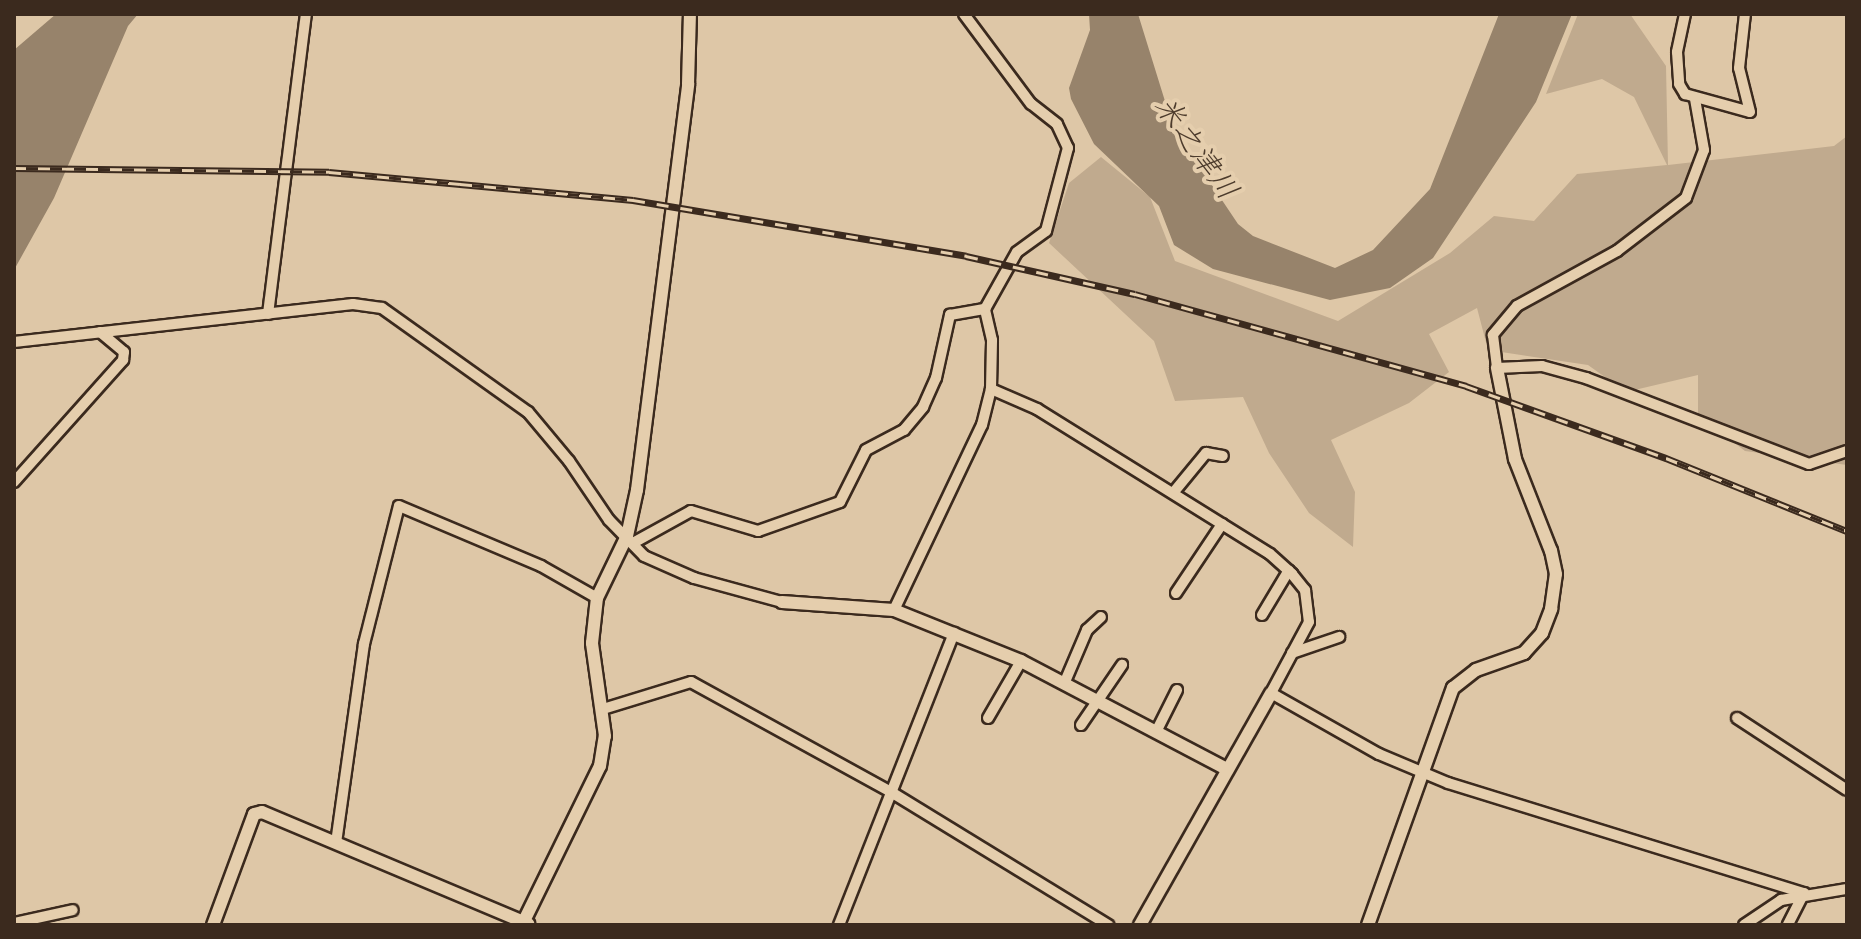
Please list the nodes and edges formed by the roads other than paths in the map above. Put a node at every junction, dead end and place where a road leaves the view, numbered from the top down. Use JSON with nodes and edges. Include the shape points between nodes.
{"nodes":[{"id":1,"x":306,"y":14,"type":"edge"},
{"id":2,"x":690,"y":14,"type":"edge"},
{"id":3,"x":964,"y":14,"type":"edge"},
{"id":4,"x":1685,"y":14,"type":"edge"},
{"id":5,"x":1745,"y":14,"type":"edge"},
{"id":6,"x":1695,"y":99,"type":"junction"},
{"id":7,"x":985,"y":309,"type":"junction"},
{"id":8,"x":268,"y":314,"type":"junction"},
{"id":9,"x":100,"y":332,"type":"junction"},
{"id":10,"x":14,"y":342,"type":"edge"},
{"id":11,"x":1497,"y":368,"type":"junction"},
{"id":12,"x":991,"y":389,"type":"junction"},
{"id":13,"x":1847,"y":451,"type":"edge"},
{"id":14,"x":1223,"y":456,"type":"dead end"},
{"id":15,"x":14,"y":482,"type":"edge"},
{"id":16,"x":1173,"y":493,"type":"junction"},
{"id":17,"x":1222,"y":524,"type":"junction"},
{"id":18,"x":630,"y":540,"type":"junction"},
{"id":19,"x":1289,"y":570,"type":"junction"},
{"id":20,"x":1176,"y":593,"type":"dead end"},
{"id":21,"x":597,"y":598,"type":"junction"},
{"id":22,"x":782,"y":602,"type":"joint"},
{"id":23,"x":894,"y":610,"type":"junction"},
{"id":24,"x":1262,"y":615,"type":"dead end"},
{"id":25,"x":1101,"y":617,"type":"dead end"},
{"id":26,"x":954,"y":633,"type":"junction"},
{"id":27,"x":1339,"y":637,"type":"dead end"},
{"id":28,"x":1292,"y":653,"type":"junction"},
{"id":29,"x":1021,"y":661,"type":"junction"},
{"id":30,"x":1122,"y":665,"type":"dead end"},
{"id":31,"x":1064,"y":684,"type":"junction"},
{"id":32,"x":1177,"y":690,"type":"dead end"},
{"id":33,"x":1271,"y":693,"type":"junction"},
{"id":34,"x":1099,"y":702,"type":"junction"},
{"id":35,"x":603,"y":709,"type":"junction"},
{"id":36,"x":988,"y":718,"type":"dead end"},
{"id":37,"x":1737,"y":718,"type":"dead end"},
{"id":38,"x":1081,"y":725,"type":"dead end"},
{"id":39,"x":1156,"y":732,"type":"junction"},
{"id":40,"x":1227,"y":769,"type":"junction"},
{"id":41,"x":1422,"y":772,"type":"junction"},
{"id":42,"x":1847,"y":790,"type":"edge"},
{"id":43,"x":891,"y":792,"type":"junction"},
{"id":44,"x":336,"y":843,"type":"junction"},
{"id":45,"x":1847,"y":889,"type":"edge"},
{"id":46,"x":1804,"y":893,"type":"junction"},
{"id":47,"x":73,"y":910,"type":"dead end"},
{"id":48,"x":14,"y":923,"type":"edge"},
{"id":49,"x":526,"y":924,"type":"edge"},
{"id":50,"x":213,"y":925,"type":"edge"},
{"id":51,"x":839,"y":925,"type":"edge"},
{"id":52,"x":1108,"y":925,"type":"edge"},
{"id":53,"x":1140,"y":925,"type":"edge"},
{"id":54,"x":1368,"y":925,"type":"edge"},
{"id":55,"x":1744,"y":925,"type":"edge"},
{"id":56,"x":1788,"y":925,"type":"edge"}],
"edges":[{"from":1,"to":8,"type":"street"},
{"from":2,"to":18,"type":"street","via":[[688,84]]},
{"from":3,"to":7,"type":"street","via":[[1031,104],[1057,124],[1068,148],[1046,231],[1017,252]]},
{"from":4,"to":6,"type":"street","via":[[1677,52],[1679,84]]},
{"from":5,"to":6,"type":"street","via":[[1739,68],[1750,112]]},
{"from":6,"to":11,"type":"street","via":[[1704,150],[1686,198],[1617,251],[1517,306],[1493,335]]},
{"from":7,"to":12,"type":"street","via":[[992,340]]},
{"from":7,"to":18,"type":"street","via":[[950,315],[936,378],[923,407],[904,430],[866,450],[840,502],[758,531],[691,511]]},
{"from":8,"to":9,"type":"street"},
{"from":8,"to":18,"type":"street","via":[[353,304],[395,316],[528,412]]},
{"from":9,"to":10,"type":"street"},
{"from":9,"to":15,"type":"street","via":[[124,352],[123,360]]},
{"from":11,"to":13,"type":"street","via":[[1542,366],[1586,378],[1809,464]]},
{"from":11,"to":41,"type":"street","via":[[1515,459],[1551,551],[1556,574],[1551,609],[1542,633],[1524,653],[1476,670],[1453,688]]},
{"from":12,"to":16,"type":"street","via":[[1037,409]]},
{"from":12,"to":23,"type":"street","via":[[982,425]]},
{"from":14,"to":16,"type":"street","via":[[1206,453]]},
{"from":16,"to":17,"type":"street"},
{"from":17,"to":19,"type":"street"},
{"from":17,"to":20,"type":"street"},
{"from":18,"to":21,"type":"street","via":[[602,579]]},
{"from":18,"to":22,"type":"street","via":[[644,556],[694,578]]},
{"from":19,"to":24,"type":"street"},
{"from":19,"to":28,"type":"street","via":[[1305,590],[1310,610]]},
{"from":21,"to":35,"type":"street","via":[[592,643]]},
{"from":21,"to":44,"type":"street","via":[[541,566],[399,506],[364,644]]},
{"from":22,"to":23,"type":"street"},
{"from":23,"to":26,"type":"street"},
{"from":25,"to":31,"type":"street","via":[[1087,630]]},
{"from":26,"to":29,"type":"street"},
{"from":26,"to":43,"type":"street"},
{"from":27,"to":28,"type":"street"},
{"from":28,"to":33,"type":"street"},
{"from":29,"to":31,"type":"street"},
{"from":29,"to":36,"type":"street"},
{"from":30,"to":34,"type":"street"},
{"from":31,"to":34,"type":"street"},
{"from":32,"to":39,"type":"street"},
{"from":33,"to":40,"type":"street"},
{"from":33,"to":41,"type":"street"},
{"from":34,"to":38,"type":"street"},
{"from":34,"to":39,"type":"street"},
{"from":35,"to":43,"type":"street","via":[[691,682]]},
{"from":35,"to":49,"type":"street","via":[[600,766]]},
{"from":37,"to":42,"type":"street"},
{"from":39,"to":40,"type":"street"},
{"from":40,"to":53,"type":"street"},
{"from":41,"to":46,"type":"street"},
{"from":41,"to":54,"type":"street"},
{"from":43,"to":51,"type":"street"},
{"from":43,"to":52,"type":"street"},
{"from":44,"to":49,"type":"street"},
{"from":44,"to":50,"type":"street","via":[[262,812],[254,814]]},
{"from":45,"to":46,"type":"street"},
{"from":46,"to":55,"type":"street","via":[[1781,900]]},
{"from":46,"to":56,"type":"street"},
{"from":47,"to":48,"type":"street"}]}
